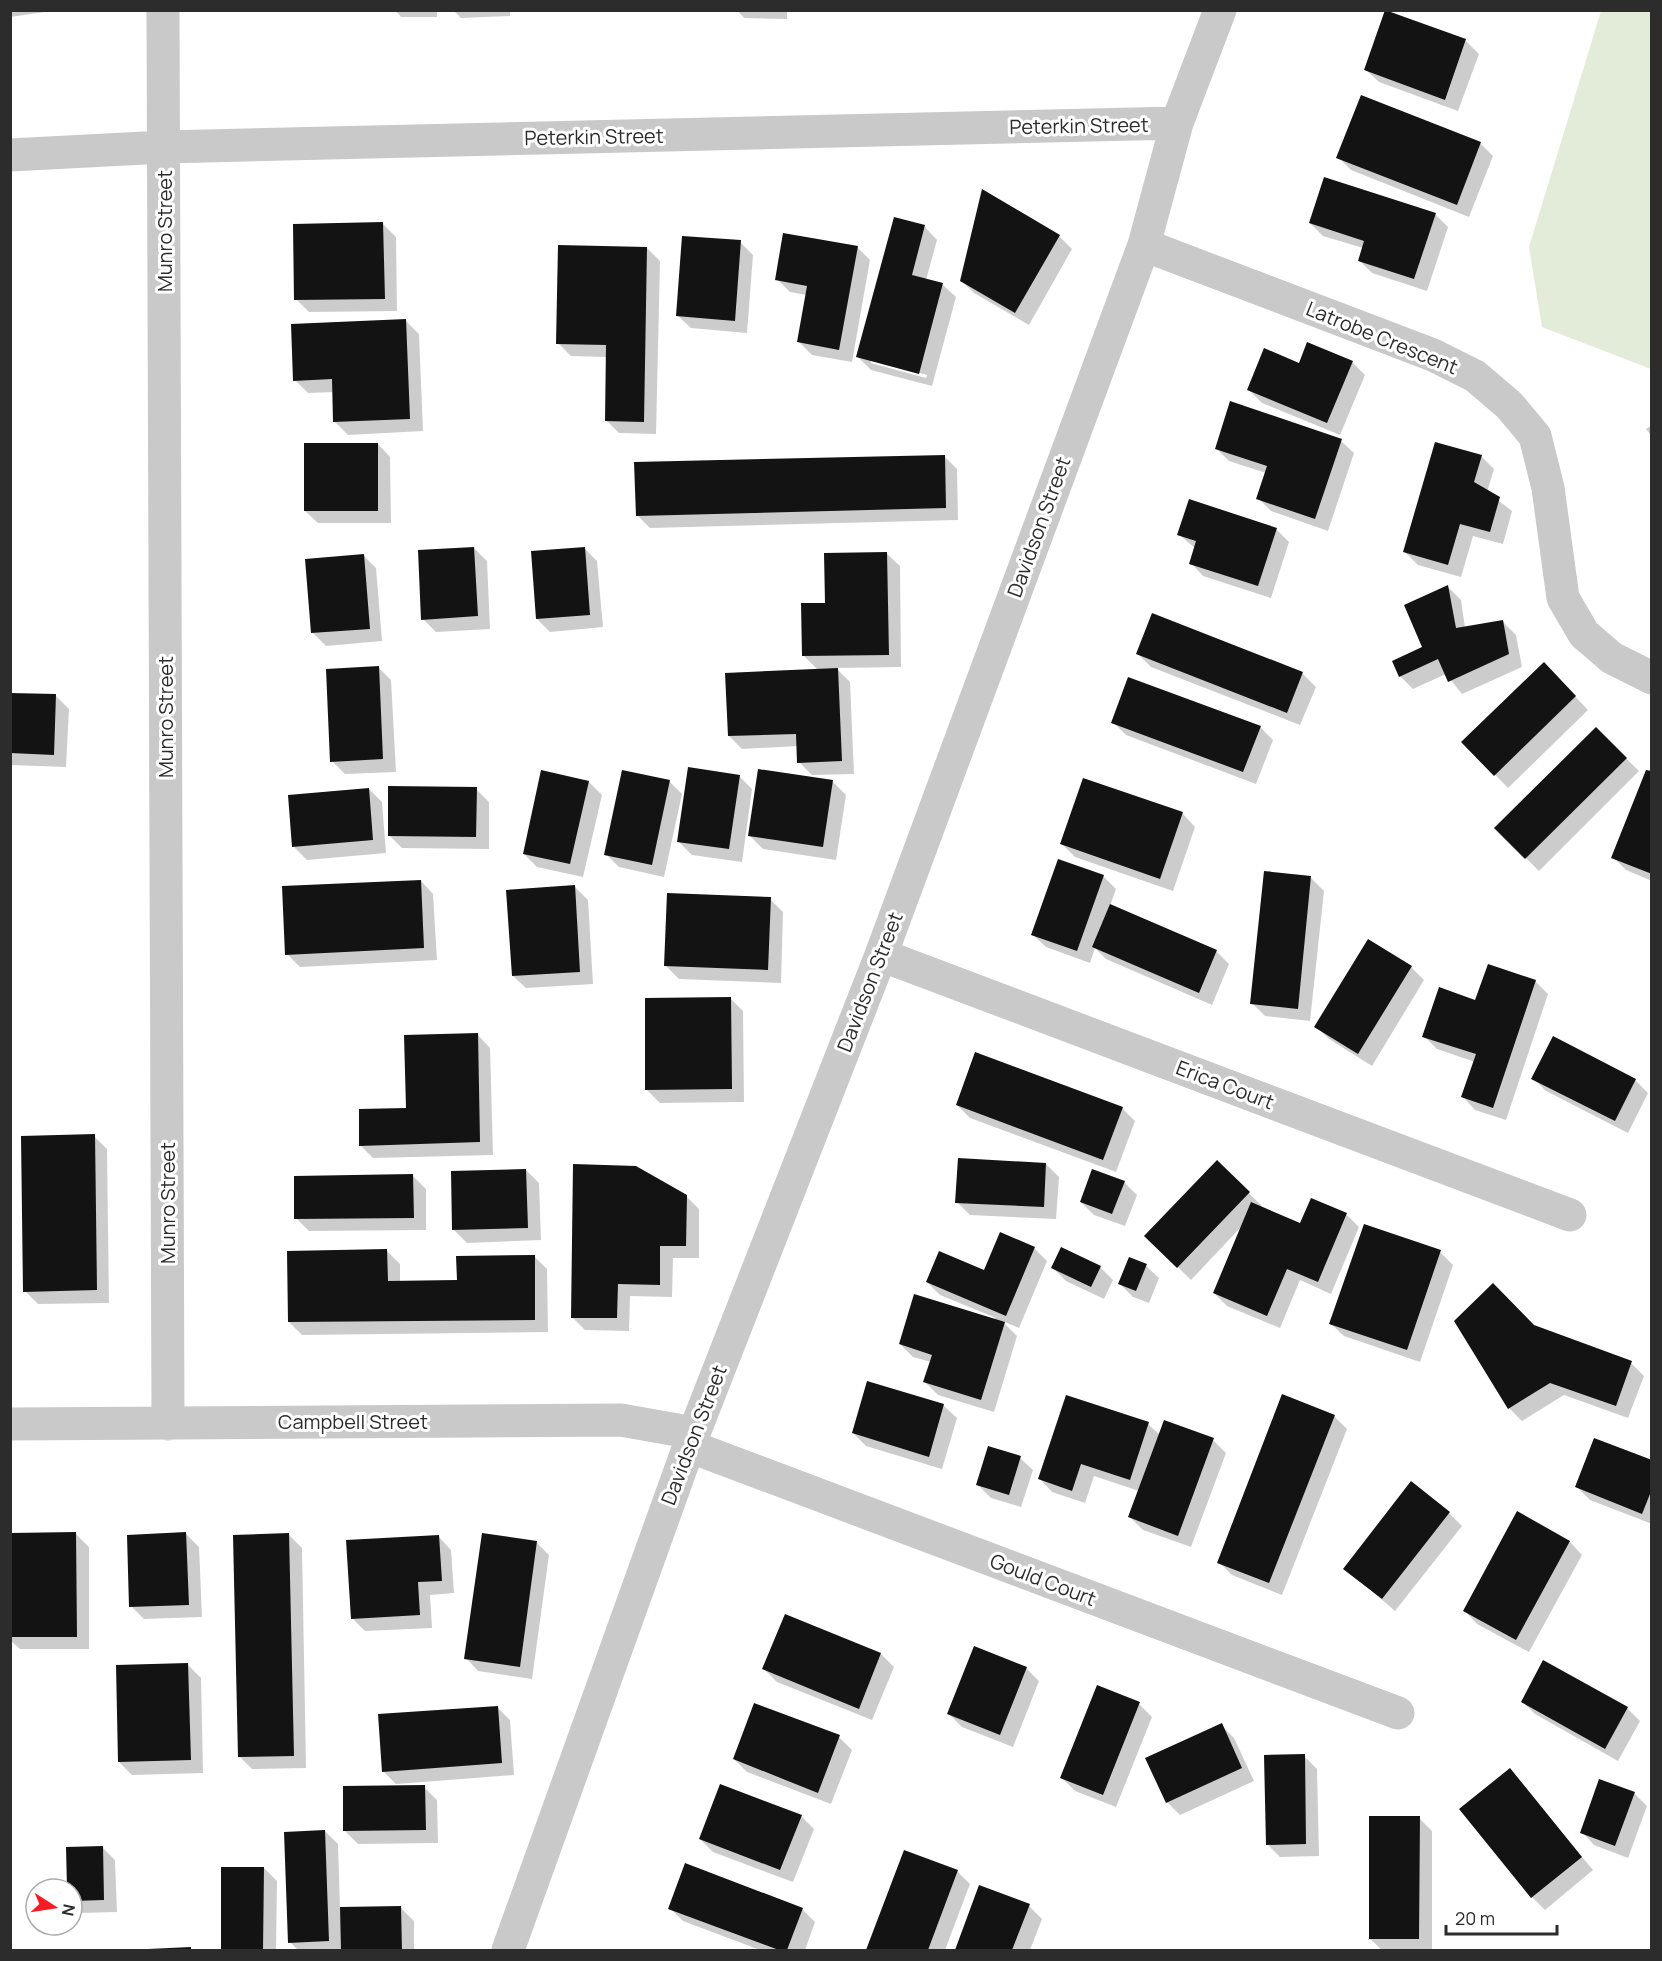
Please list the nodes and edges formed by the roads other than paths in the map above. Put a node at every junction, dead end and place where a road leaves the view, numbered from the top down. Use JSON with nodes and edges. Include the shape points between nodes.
{"nodes":[{"id":1,"x":163,"y":10,"type":"edge"},
{"id":2,"x":1220,"y":10,"type":"edge"},
{"id":3,"x":1177,"y":123,"type":"junction"},
{"id":4,"x":164,"y":147,"type":"junction"},
{"id":5,"x":10,"y":155,"type":"edge"},
{"id":6,"x":1143,"y":245,"type":"junction"},
{"id":7,"x":1652,"y":678,"type":"edge"},
{"id":8,"x":881,"y":956,"type":"junction"},
{"id":9,"x":1570,"y":1215,"type":"dead end"},
{"id":10,"x":10,"y":1424,"type":"edge"},
{"id":11,"x":168,"y":1424,"type":"junction"},
{"id":12,"x":691,"y":1439,"type":"junction"},
{"id":13,"x":1398,"y":1713,"type":"dead end"},
{"id":14,"x":508,"y":1950,"type":"edge"}],
"edges":[{"from":1,"to":4,"type":"street","name":"Munro Street"},
{"from":2,"to":3,"type":"street","name":"Davidson Street"},
{"from":3,"to":4,"type":"street","name":"Peterkin Street"},
{"from":3,"to":6,"type":"street","name":"Davidson Street"},
{"from":4,"to":5,"type":"street","name":"Peterkin Street"},
{"from":4,"to":11,"type":"street","name":"Munro Street"},
{"from":6,"to":7,"type":"street","name":"Latrobe Crescent","via":[[1433,355],[1475,376],[1509,405],[1535,436],[1548,488],[1563,598],[1568,607],[1584,634],[1612,658]]},
{"from":6,"to":8,"type":"street","name":"Davidson Street"},
{"from":8,"to":9,"type":"street","name":"Erica Court"},
{"from":8,"to":12,"type":"street","name":"Davidson Street"},
{"from":10,"to":11,"type":"street","name":"Campbell Street"},
{"from":11,"to":12,"type":"street","name":"Campbell Street","via":[[621,1420]]},
{"from":12,"to":13,"type":"street","name":"Gould Court"},
{"from":12,"to":14,"type":"street","name":"Davidson Street"}]}
